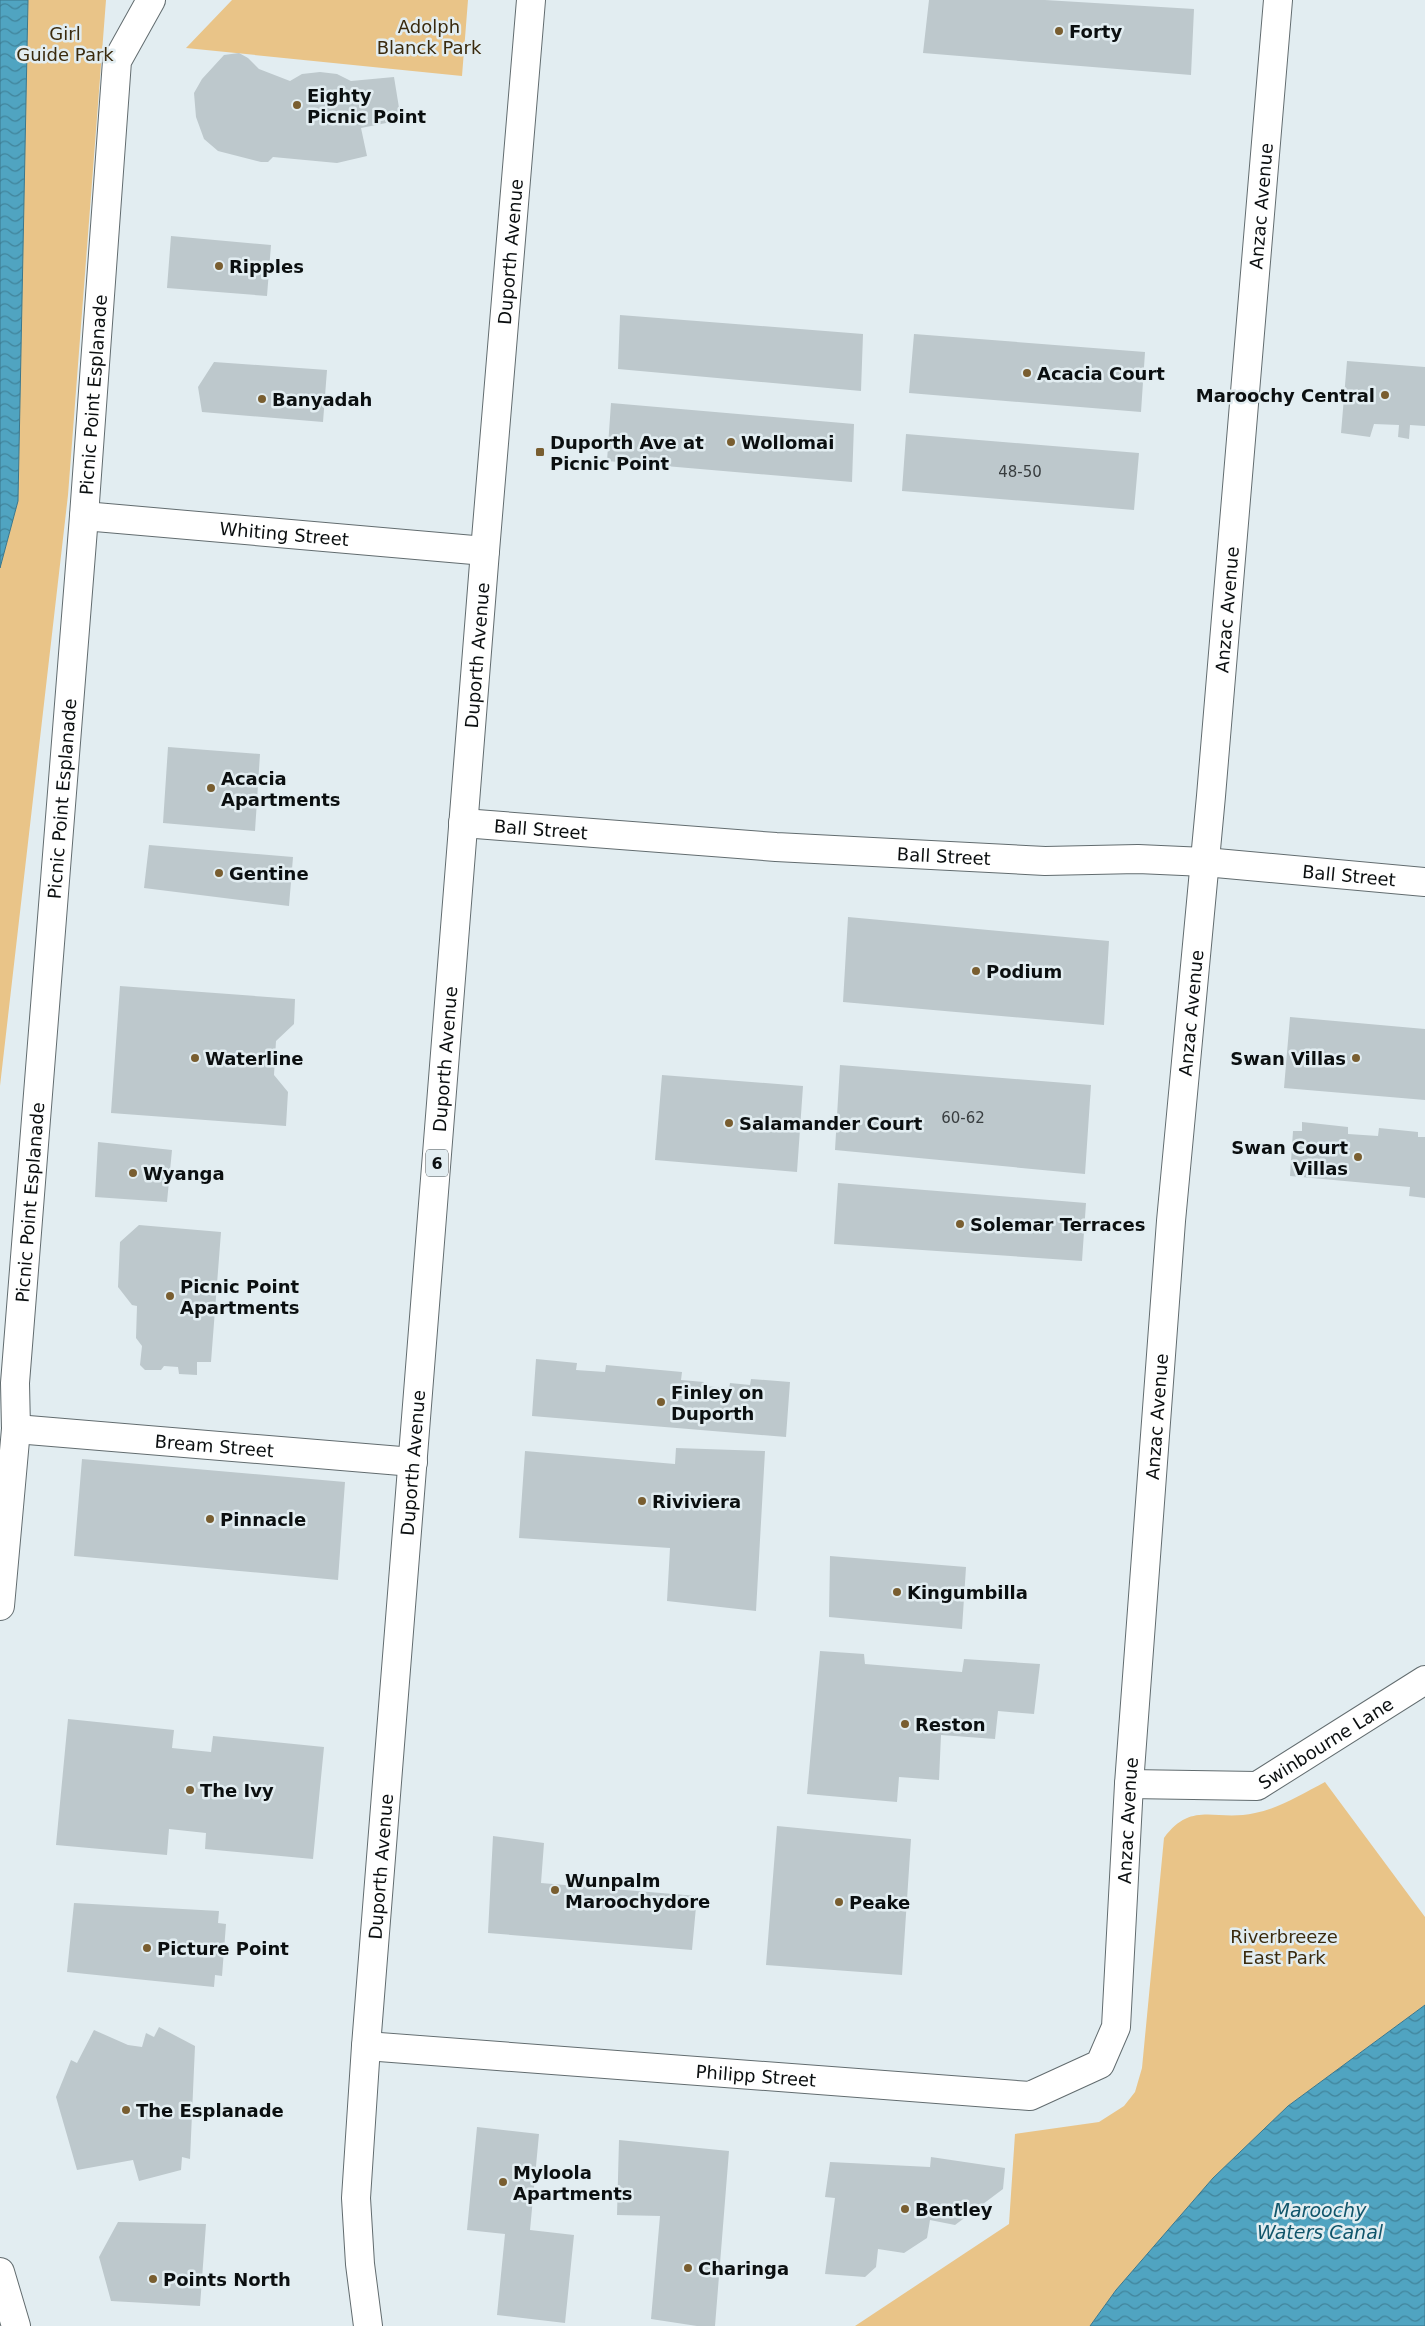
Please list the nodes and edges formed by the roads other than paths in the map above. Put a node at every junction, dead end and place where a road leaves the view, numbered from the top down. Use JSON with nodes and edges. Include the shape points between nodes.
{"nodes":[{"id":1,"x":151,"y":0,"type":"edge"},
{"id":2,"x":531,"y":0,"type":"edge"},
{"id":3,"x":1278,"y":0,"type":"edge"},
{"id":4,"x":84,"y":516,"type":"junction"},
{"id":5,"x":485,"y":551,"type":"junction"},
{"id":6,"x":463,"y":824,"type":"junction"},
{"id":7,"x":1205,"y":862,"type":"junction"},
{"id":8,"x":1425,"y":882,"type":"edge"},
{"id":9,"x":16,"y":1429,"type":"junction"},
{"id":10,"x":413,"y":1462,"type":"junction"},
{"id":11,"x":0,"y":1606,"type":"edge"},
{"id":12,"x":1425,"y":1680,"type":"edge"},
{"id":13,"x":1129,"y":1784,"type":"junction"},
{"id":14,"x":1116,"y":2027,"type":"joint"},
{"id":15,"x":366,"y":2046,"type":"junction"},
{"id":16,"x":0,"y":2272,"type":"edge"},
{"id":17,"x":16,"y":2326,"type":"edge"},
{"id":18,"x":368,"y":2326,"type":"edge"}],
"edges":[{"from":1,"to":4,"type":"street","name":"Picnic Point Esplanade","via":[[117,61]]},
{"from":2,"to":5,"type":"street","name":"Duporth Avenue","number":"6"},
{"from":3,"to":7,"type":"street","name":"Anzac Avenue"},
{"from":4,"to":5,"type":"street","name":"Whiting Street"},
{"from":4,"to":9,"type":"street","name":"Picnic Point Esplanade","via":[[15,1383]]},
{"from":5,"to":6,"type":"street","name":"Duporth Avenue","number":"6"},
{"from":6,"to":7,"type":"street","name":"Ball Street","via":[[776,847],[1045,861]]},
{"from":6,"to":10,"type":"street","name":"Duporth Avenue","number":"6"},
{"from":7,"to":8,"type":"street","name":"Ball Street"},
{"from":7,"to":13,"type":"street","name":"Anzac Avenue","via":[[1170,1241]]},
{"from":9,"to":10,"type":"street","name":"Bream Street"},
{"from":9,"to":11,"type":"street","name":"Picnic Point Esplanade"},
{"from":10,"to":15,"type":"street","name":"Duporth Avenue","number":"6"},
{"from":12,"to":13,"type":"street","name":"Swinbourne Lane","via":[[1257,1786]]},
{"from":13,"to":14,"type":"street","name":"Anzac Avenue"},
{"from":14,"to":15,"type":"street","name":"Philipp Street","via":[[1100,2064],[1030,2096]]},
{"from":15,"to":18,"type":"street","name":"Duporth Avenue","number":"6","via":[[356,2198]]},
{"from":16,"to":17,"type":"street"}]}
